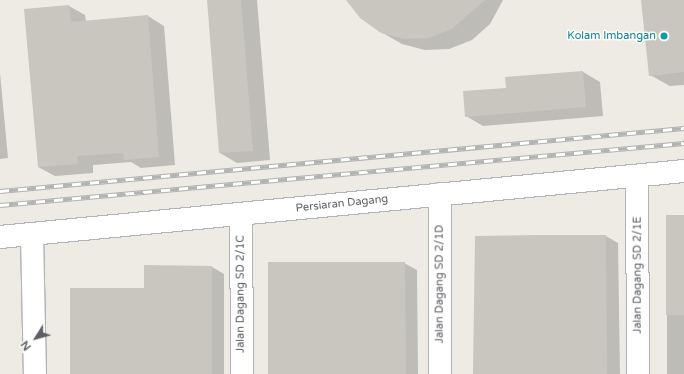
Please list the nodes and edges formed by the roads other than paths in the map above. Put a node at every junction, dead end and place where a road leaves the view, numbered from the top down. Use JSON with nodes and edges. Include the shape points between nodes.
{"nodes":[{"id":1,"x":684,"y":171,"type":"edge"},
{"id":2,"x":637,"y":176,"type":"junction"},
{"id":3,"x":440,"y":194,"type":"junction"},
{"id":4,"x":241,"y":215,"type":"junction"},
{"id":5,"x":32,"y":234,"type":"junction"},
{"id":6,"x":0,"y":237,"type":"edge"},
{"id":7,"x":35,"y":374,"type":"edge"},
{"id":8,"x":242,"y":374,"type":"edge"},
{"id":9,"x":440,"y":374,"type":"edge"},
{"id":10,"x":638,"y":374,"type":"edge"}],
"edges":[{"from":1,"to":2,"type":"main road","name":"Persiaran Dagang"},
{"from":2,"to":3,"type":"main road","name":"Persiaran Dagang"},
{"from":2,"to":10,"type":"main road","name":"Jalan Dagang SD 2/1E"},
{"from":3,"to":4,"type":"main road","name":"Persiaran Dagang"},
{"from":3,"to":9,"type":"main road","name":"Jalan Dagang SD 2/1D"},
{"from":4,"to":5,"type":"main road","name":"Persiaran Dagang"},
{"from":4,"to":8,"type":"main road","name":"Jalan Dagang SD 2/1C"},
{"from":5,"to":6,"type":"main road","name":"Persiaran Dagang"},
{"from":5,"to":7,"type":"main road"}]}
